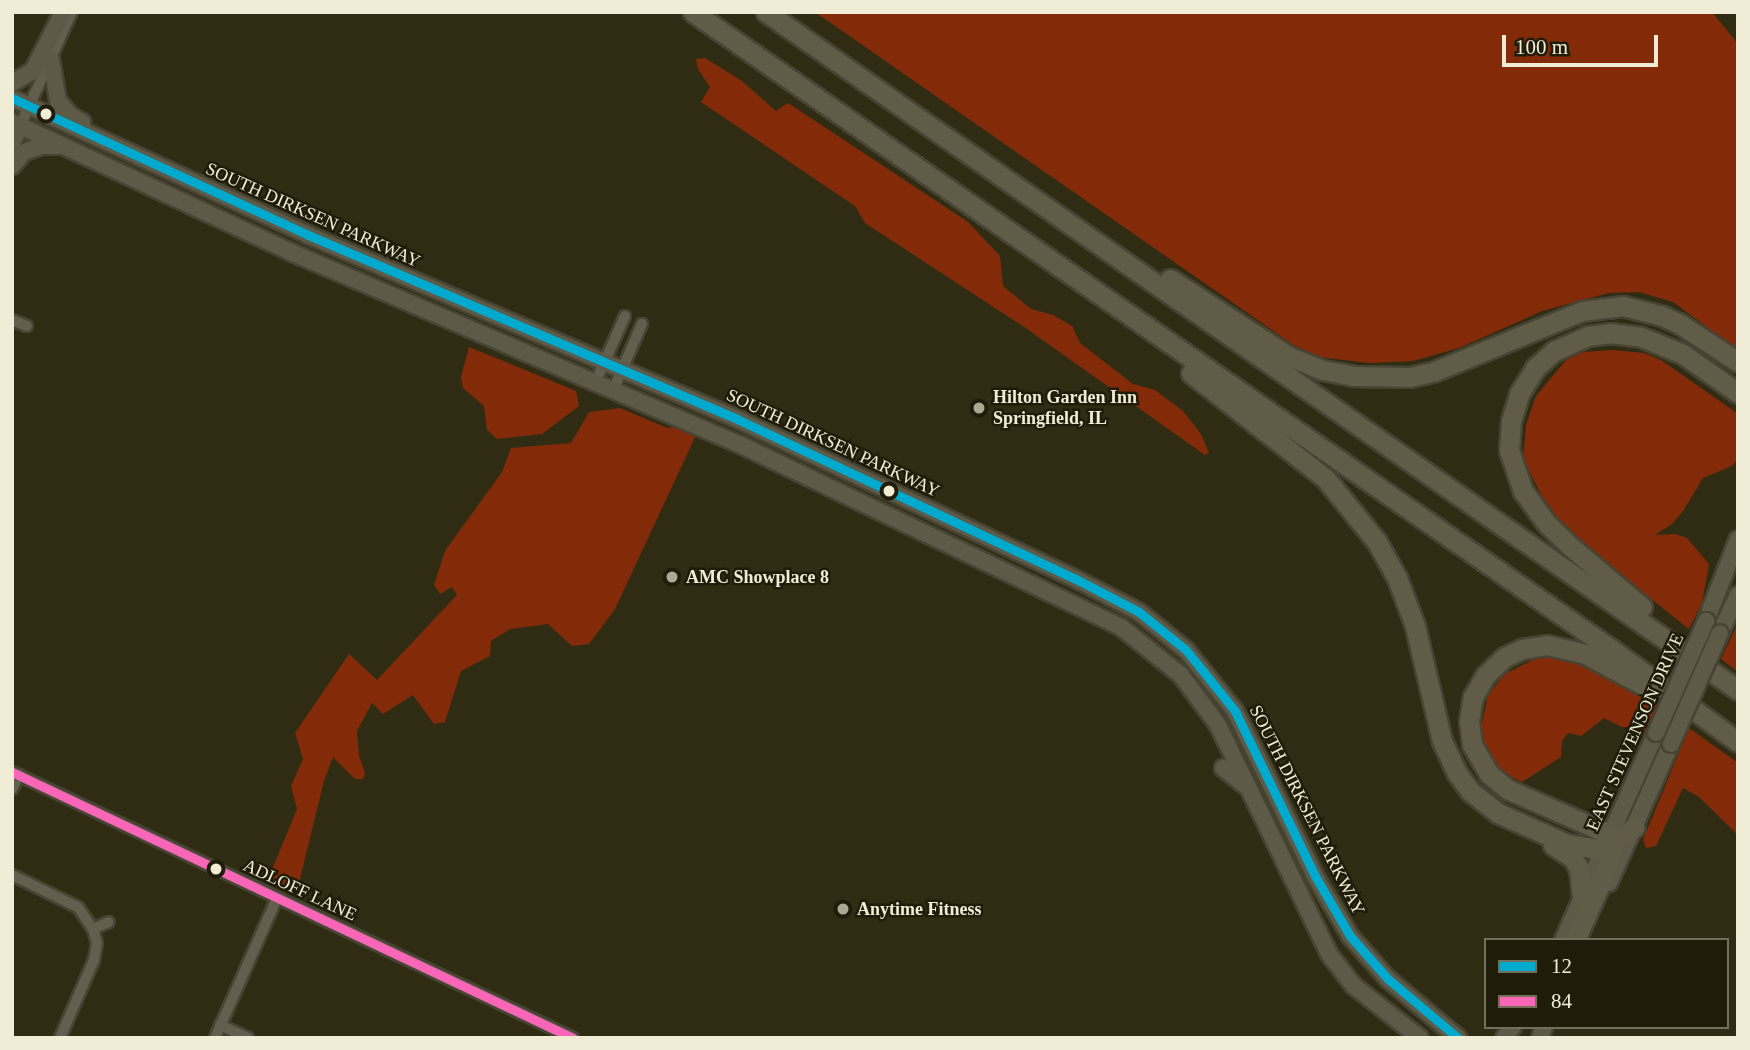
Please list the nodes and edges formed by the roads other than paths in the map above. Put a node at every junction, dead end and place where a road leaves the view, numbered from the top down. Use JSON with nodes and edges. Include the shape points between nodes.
{"nodes":[{"id":1,"x":63,"y":12,"type":"edge"},
{"id":2,"x":72,"y":12,"type":"edge"},
{"id":3,"x":693,"y":12,"type":"edge"},
{"id":4,"x":766,"y":12,"type":"edge"},
{"id":5,"x":51,"y":59,"type":"junction"},
{"id":6,"x":12,"y":83,"type":"edge"},
{"id":7,"x":12,"y":98,"type":"edge"},
{"id":8,"x":29,"y":106,"type":"junction"},
{"id":9,"x":16,"y":124,"type":"edge"},
{"id":10,"x":12,"y":143,"type":"edge"},
{"id":11,"x":62,"y":146,"type":"junction"},
{"id":12,"x":143,"y":160,"type":"junction"},
{"id":13,"x":12,"y":166,"type":"edge"},
{"id":14,"x":1031,"y":197,"type":"junction"},
{"id":15,"x":1068,"y":272,"type":"junction"},
{"id":16,"x":625,"y":316,"type":"dead end"},
{"id":17,"x":12,"y":320,"type":"edge"},
{"id":18,"x":642,"y":324,"type":"dead end"},
{"id":19,"x":27,"y":326,"type":"dead end"},
{"id":20,"x":1666,"y":347,"type":"junction"},
{"id":21,"x":605,"y":361,"type":"junction"},
{"id":22,"x":1738,"y":362,"type":"edge"},
{"id":23,"x":623,"y":368,"type":"junction"},
{"id":24,"x":596,"y":381,"type":"junction"},
{"id":25,"x":614,"y":388,"type":"junction"},
{"id":26,"x":1738,"y":393,"type":"edge"},
{"id":27,"x":1738,"y":400,"type":"edge"},
{"id":28,"x":1738,"y":539,"type":"edge"},
{"id":29,"x":1738,"y":595,"type":"edge"},
{"id":30,"x":1738,"y":679,"type":"edge"},
{"id":31,"x":1738,"y":690,"type":"edge"},
{"id":32,"x":1442,"y":741,"type":"junction"},
{"id":33,"x":1738,"y":742,"type":"edge"},
{"id":34,"x":1738,"y":752,"type":"edge"},
{"id":35,"x":1223,"y":768,"type":"dead end"},
{"id":36,"x":15,"y":774,"type":"edge"},
{"id":37,"x":12,"y":789,"type":"edge"},
{"id":38,"x":1251,"y":792,"type":"junction"},
{"id":39,"x":1635,"y":827,"type":"junction"},
{"id":40,"x":1608,"y":843,"type":"junction"},
{"id":41,"x":12,"y":875,"type":"edge"},
{"id":42,"x":1582,"y":896,"type":"junction"},
{"id":43,"x":277,"y":898,"type":"junction"},
{"id":44,"x":109,"y":922,"type":"dead end"},
{"id":45,"x":93,"y":929,"type":"junction"},
{"id":46,"x":1566,"y":938,"type":"edge"},
{"id":47,"x":1567,"y":938,"type":"edge"},
{"id":48,"x":1585,"y":938,"type":"edge"},
{"id":49,"x":1371,"y":1002,"type":"junction"},
{"id":50,"x":220,"y":1025,"type":"junction"},
{"id":51,"x":60,"y":1038,"type":"edge"},
{"id":52,"x":215,"y":1038,"type":"edge"},
{"id":53,"x":248,"y":1038,"type":"edge"},
{"id":54,"x":573,"y":1038,"type":"edge"},
{"id":55,"x":1406,"y":1038,"type":"edge"},
{"id":56,"x":1420,"y":1038,"type":"edge"},
{"id":57,"x":1458,"y":1038,"type":"edge"}],
"edges":[{"from":1,"to":6,"type":"main road","via":[[33,71]]},
{"from":2,"to":5,"type":"street"},
{"from":3,"to":15,"type":"highway"},
{"from":4,"to":14,"type":"highway"},
{"from":5,"to":8,"type":"street"},
{"from":5,"to":12,"type":"main road","via":[[56,97],[63,110],[118,139]]},
{"from":7,"to":8,"type":"main road","name":"SOUTH DIRKSEN PARKWAY"},
{"from":8,"to":9,"type":"street"},
{"from":8,"to":12,"type":"main road","name":"SOUTH DIRKSEN PARKWAY"},
{"from":9,"to":10,"type":"main road"},
{"from":9,"to":11,"type":"main road"},
{"from":11,"to":13,"type":"main road","via":[[24,152]]},
{"from":11,"to":24,"type":"main road","via":[[293,253]]},
{"from":12,"to":21,"type":"main road","name":"SOUTH DIRKSEN PARKWAY"},
{"from":14,"to":22,"type":"highway","via":[[1288,356],[1323,370],[1353,376],[1435,371],[1582,311],[1623,306],[1680,324]]},
{"from":14,"to":31,"type":"highway"},
{"from":15,"to":32,"type":"highway","via":[[1283,442],[1356,513],[1388,561],[1407,601]]},
{"from":15,"to":33,"type":"highway"},
{"from":16,"to":21,"type":"street"},
{"from":17,"to":19,"type":"street"},
{"from":18,"to":23,"type":"street"},
{"from":20,"to":26,"type":"highway","via":[[1684,354]]},
{"from":20,"to":27,"type":"highway"},
{"from":20,"to":30,"type":"highway","via":[[1641,337],[1610,333],[1554,351],[1535,368],[1519,394],[1509,437],[1512,463],[1533,506],[1570,546],[1661,623]]},
{"from":21,"to":23,"type":"main road","name":"SOUTH DIRKSEN PARKWAY"},
{"from":21,"to":24,"type":"street"},
{"from":23,"to":25,"type":"street"},
{"from":23,"to":57,"type":"main road","name":"SOUTH DIRKSEN PARKWAY","via":[[1109,595],[1161,628],[1202,668],[1235,711],[1315,876],[1350,936],[1388,979]]},
{"from":24,"to":25,"type":"main road"},
{"from":25,"to":38,"type":"main road","via":[[1121,627],[1167,662],[1201,699]]},
{"from":28,"to":40,"type":"main road","name":"EAST STEVENSON DRIVE","bridge":true},
{"from":29,"to":39,"type":"main road","bridge":true},
{"from":32,"to":40,"type":"highway","via":[[1462,781],[1486,806],[1567,844]]},
{"from":32,"to":42,"type":"highway","via":[[1454,778],[1474,803],[1573,858]]},
{"from":34,"to":40,"type":"highway","via":[[1649,689],[1585,654],[1547,645],[1505,657],[1476,689],[1470,709],[1470,733],[1481,765],[1507,789]]},
{"from":35,"to":38,"type":"main road"},
{"from":36,"to":37,"type":"street"},
{"from":36,"to":43,"type":"street","name":"ADLOFF LANE"},
{"from":38,"to":49,"type":"main road","via":[[1329,954]]},
{"from":39,"to":40,"type":"highway"},
{"from":39,"to":48,"type":"main road"},
{"from":40,"to":42,"type":"main road","name":"EAST STEVENSON DRIVE"},
{"from":40,"to":47,"type":"highway","via":[[1605,874]]},
{"from":41,"to":45,"type":"street","via":[[78,907]]},
{"from":42,"to":46,"type":"main road","name":"EAST STEVENSON DRIVE"},
{"from":43,"to":50,"type":"street"},
{"from":43,"to":54,"type":"street","name":"ADLOFF LANE"},
{"from":44,"to":45,"type":"street"},
{"from":45,"to":51,"type":"street","via":[[97,943],[94,960]]},
{"from":49,"to":55,"type":"main road"},
{"from":49,"to":56,"type":"main road"},
{"from":50,"to":52,"type":"street"},
{"from":50,"to":53,"type":"street"}]}
